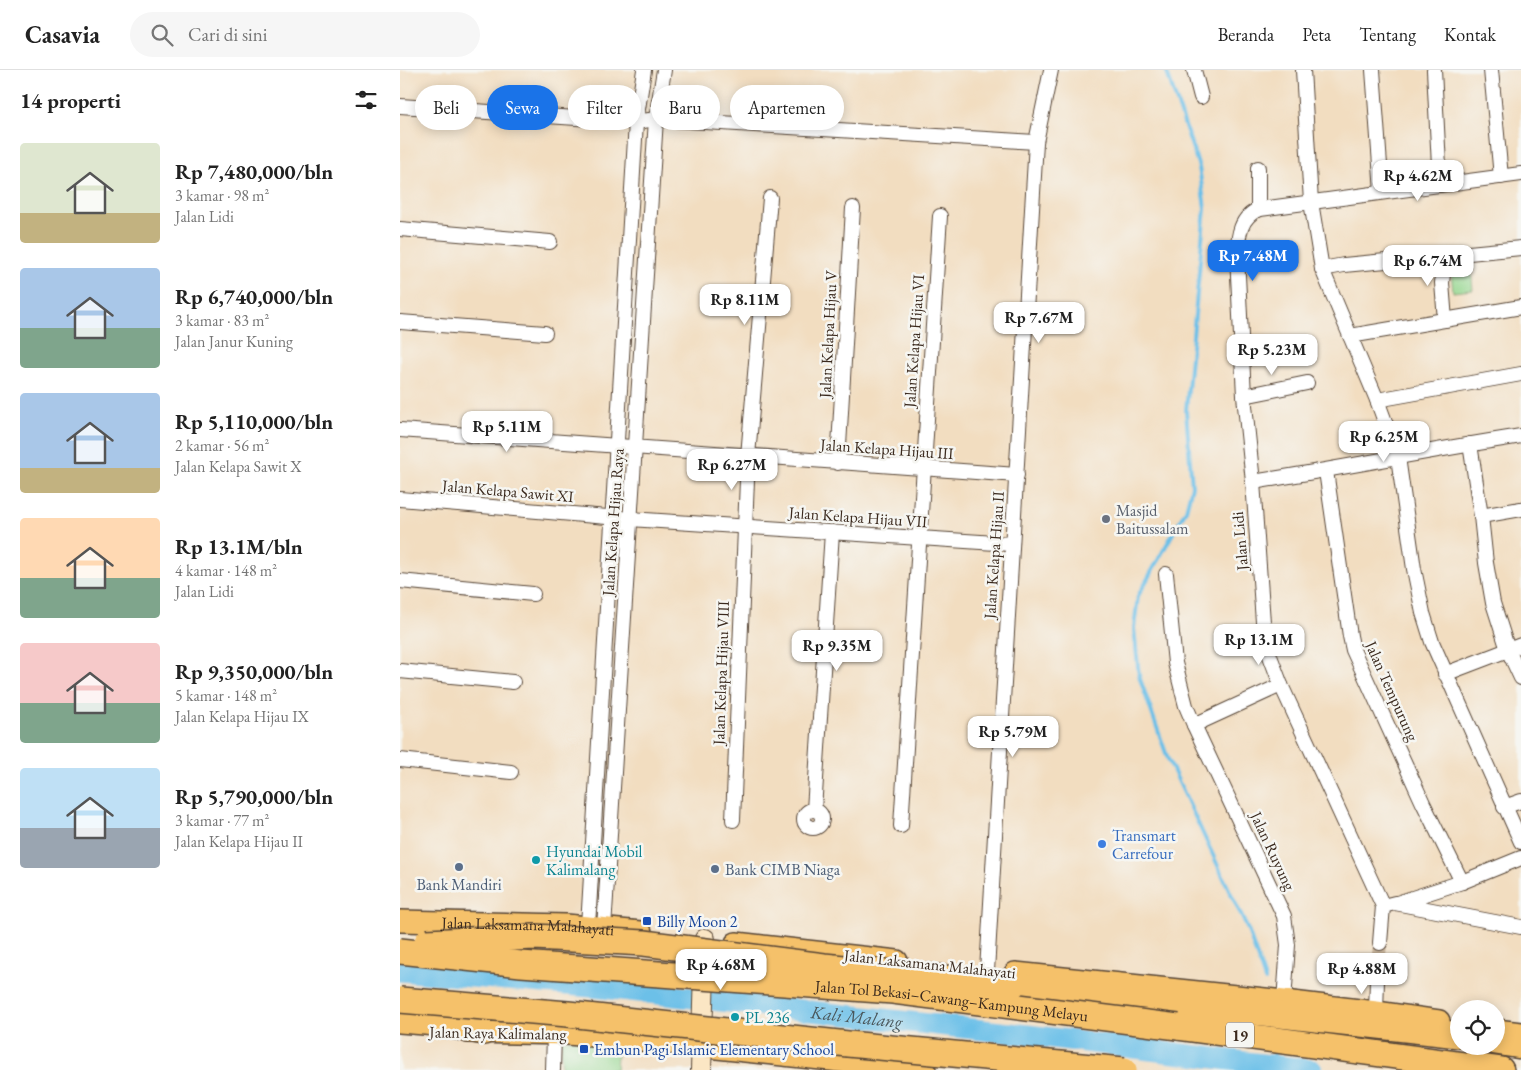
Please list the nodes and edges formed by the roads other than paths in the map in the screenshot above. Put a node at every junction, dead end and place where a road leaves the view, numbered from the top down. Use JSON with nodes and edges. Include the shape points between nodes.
{"nodes":[{"id":1,"x":644,"y":70,"type":"edge"},
{"id":2,"x":664,"y":70,"type":"edge"},
{"id":3,"x":1051,"y":70,"type":"edge"},
{"id":4,"x":1194,"y":70,"type":"edge"},
{"id":5,"x":1303,"y":70,"type":"edge"},
{"id":6,"x":1373,"y":70,"type":"edge"},
{"id":7,"x":1434,"y":70,"type":"edge"},
{"id":8,"x":1491,"y":70,"type":"edge"},
{"id":9,"x":662,"y":85,"type":"edge"},
{"id":10,"x":641,"y":90,"type":"edge"},
{"id":11,"x":1200,"y":97,"type":"dead end"},
{"id":12,"x":400,"y":106,"type":"edge"},
{"id":13,"x":568,"y":117,"type":"edge"},
{"id":14,"x":720,"y":123,"type":"edge"},
{"id":15,"x":636,"y":130,"type":"edge"},
{"id":16,"x":655,"y":130,"type":"edge"},
{"id":17,"x":1036,"y":142,"type":"junction"},
{"id":18,"x":1258,"y":168,"type":"dead end"},
{"id":19,"x":1521,"y":174,"type":"edge"},
{"id":20,"x":1501,"y":177,"type":"junction"},
{"id":21,"x":1440,"y":185,"type":"junction"},
{"id":22,"x":1382,"y":192,"type":"junction"},
{"id":23,"x":770,"y":198,"type":"dead end"},
{"id":24,"x":1311,"y":202,"type":"junction"},
{"id":25,"x":853,"y":208,"type":"dead end"},
{"id":26,"x":1258,"y":210,"type":"junction"},
{"id":27,"x":940,"y":216,"type":"dead end"},
{"id":28,"x":400,"y":229,"type":"edge"},
{"id":29,"x":550,"y":242,"type":"dead end"},
{"id":30,"x":1521,"y":248,"type":"edge"},
{"id":31,"x":1445,"y":255,"type":"junction"},
{"id":32,"x":1322,"y":269,"type":"junction"},
{"id":33,"x":1521,"y":307,"type":"edge"},
{"id":34,"x":1445,"y":320,"type":"junction"},
{"id":35,"x":400,"y":322,"type":"edge"},
{"id":36,"x":546,"y":333,"type":"dead end"},
{"id":37,"x":1350,"y":336,"type":"junction"},
{"id":38,"x":1521,"y":374,"type":"edge"},
{"id":39,"x":1306,"y":383,"type":"dead end"},
{"id":40,"x":1244,"y":396,"type":"junction"},
{"id":41,"x":1377,"y":400,"type":"junction"},
{"id":42,"x":400,"y":430,"type":"edge"},
{"id":43,"x":1521,"y":436,"type":"edge"},
{"id":44,"x":1470,"y":444,"type":"junction"},
{"id":45,"x":616,"y":446,"type":"junction"},
{"id":46,"x":635,"y":448,"type":"junction"},
{"id":47,"x":748,"y":456,"type":"junction"},
{"id":48,"x":1398,"y":457,"type":"junction"},
{"id":49,"x":838,"y":463,"type":"junction"},
{"id":50,"x":924,"y":469,"type":"junction"},
{"id":51,"x":1326,"y":471,"type":"junction"},
{"id":52,"x":1017,"y":475,"type":"junction"},
{"id":53,"x":1253,"y":482,"type":"junction"},
{"id":54,"x":400,"y":500,"type":"edge"},
{"id":55,"x":1521,"y":509,"type":"edge"},
{"id":56,"x":1481,"y":516,"type":"junction"},
{"id":57,"x":612,"y":518,"type":"junction"},
{"id":58,"x":630,"y":519,"type":"junction"},
{"id":59,"x":744,"y":527,"type":"junction"},
{"id":60,"x":832,"y":532,"type":"junction"},
{"id":61,"x":920,"y":538,"type":"junction"},
{"id":62,"x":1011,"y":544,"type":"junction"},
{"id":63,"x":1166,"y":574,"type":"dead end"},
{"id":64,"x":400,"y":581,"type":"edge"},
{"id":65,"x":533,"y":594,"type":"dead end"},
{"id":66,"x":1515,"y":648,"type":"edge"},
{"id":67,"x":400,"y":671,"type":"edge"},
{"id":68,"x":1445,"y":674,"type":"junction"},
{"id":69,"x":1521,"y":678,"type":"edge"},
{"id":70,"x":513,"y":682,"type":"dead end"},
{"id":71,"x":1281,"y":685,"type":"junction"},
{"id":72,"x":1194,"y":725,"type":"junction"},
{"id":73,"x":400,"y":760,"type":"edge"},
{"id":74,"x":511,"y":772,"type":"dead end"},
{"id":75,"x":1521,"y":801,"type":"edge"},
{"id":76,"x":1504,"y":807,"type":"junction"},
{"id":77,"x":814,"y":810,"type":"dead end"},
{"id":78,"x":733,"y":820,"type":"dead end"},
{"id":79,"x":901,"y":826,"type":"dead end"},
{"id":80,"x":594,"y":831,"type":"junction"},
{"id":81,"x":610,"y":834,"type":"junction"},
{"id":82,"x":1521,"y":842,"type":"edge"},
{"id":83,"x":1521,"y":858,"type":"edge"},
{"id":84,"x":1462,"y":882,"type":"junction"},
{"id":85,"x":1389,"y":905,"type":"junction"},
{"id":86,"x":400,"y":921,"type":"edge"},
{"id":87,"x":596,"y":927,"type":"junction"},
{"id":88,"x":1521,"y":927,"type":"edge"},
{"id":89,"x":705,"y":939,"type":"junction"},
{"id":90,"x":1380,"y":942,"type":"tunnel mouth"},
{"id":91,"x":400,"y":944,"type":"edge"},
{"id":92,"x":400,"y":951,"type":"edge"},
{"id":93,"x":987,"y":971,"type":"junction"},
{"id":94,"x":1377,"y":980,"type":"tunnel mouth"},
{"id":95,"x":400,"y":1000,"type":"edge"},
{"id":96,"x":1280,"y":1001,"type":"junction"},
{"id":97,"x":1376,"y":1012,"type":"junction"},
{"id":98,"x":400,"y":1020,"type":"edge"},
{"id":99,"x":1450,"y":1023,"type":"edge"},
{"id":100,"x":400,"y":1030,"type":"edge"},
{"id":101,"x":1505,"y":1031,"type":"edge"},
{"id":102,"x":484,"y":1032,"type":"junction"},
{"id":103,"x":1521,"y":1033,"type":"edge"},
{"id":104,"x":554,"y":1034,"type":"junction"},
{"id":105,"x":1450,"y":1034,"type":"edge"},
{"id":106,"x":1505,"y":1043,"type":"edge"},
{"id":107,"x":702,"y":1045,"type":"junction"},
{"id":108,"x":1521,"y":1046,"type":"edge"},
{"id":109,"x":554,"y":1070,"type":"edge"},
{"id":110,"x":701,"y":1070,"type":"edge"},
{"id":111,"x":925,"y":1070,"type":"edge"},
{"id":112,"x":1124,"y":1070,"type":"edge"},
{"id":113,"x":1501,"y":1070,"type":"edge"}],
"edges":[{"from":1,"to":10,"type":"street","name":"Jalan Kelapa Hijau Raya"},
{"from":2,"to":9,"type":"street","name":"Jalan Kelapa Hijau Raya"},
{"from":3,"to":17,"type":"street","name":"Jalan Kelapa Hijau II"},
{"from":4,"to":11,"type":"street"},
{"from":5,"to":24,"type":"street"},
{"from":6,"to":22,"type":"street"},
{"from":7,"to":21,"type":"street"},
{"from":8,"to":20,"type":"street"},
{"from":12,"to":13,"type":"street"},
{"from":14,"to":17,"type":"street"},
{"from":15,"to":45,"type":"street","name":"Jalan Kelapa Hijau Raya"},
{"from":16,"to":46,"type":"street","name":"Jalan Kelapa Hijau Raya"},
{"from":17,"to":52,"type":"street","name":"Jalan Kelapa Hijau II"},
{"from":18,"to":26,"type":"street"},
{"from":19,"to":20,"type":"street"},
{"from":20,"to":21,"type":"street"},
{"from":21,"to":22,"type":"street"},
{"from":22,"to":24,"type":"street"},
{"from":23,"to":47,"type":"street","name":"Jalan Kelapa Hijau VIII"},
{"from":24,"to":26,"type":"street"},
{"from":24,"to":32,"type":"street"},
{"from":25,"to":49,"type":"street","name":"Jalan Kelapa Hijau V"},
{"from":26,"to":40,"type":"street","name":"Jalan Lidi","via":[[1242,224],[1238,238]]},
{"from":27,"to":50,"type":"street","name":"Jalan Kelapa Hijau VI"},
{"from":28,"to":29,"type":"street"},
{"from":30,"to":31,"type":"street"},
{"from":31,"to":32,"type":"street"},
{"from":31,"to":34,"type":"street","via":[[1442,283]]},
{"from":32,"to":37,"type":"street"},
{"from":33,"to":34,"type":"street"},
{"from":34,"to":37,"type":"street"},
{"from":35,"to":36,"type":"street"},
{"from":37,"to":41,"type":"street"},
{"from":38,"to":41,"type":"street"},
{"from":39,"to":40,"type":"street"},
{"from":40,"to":53,"type":"street","name":"Jalan Lidi"},
{"from":41,"to":48,"type":"street"},
{"from":42,"to":45,"type":"street","name":"Jalan Kelapa Hijau III"},
{"from":43,"to":44,"type":"street"},
{"from":44,"to":48,"type":"street"},
{"from":44,"to":56,"type":"street"},
{"from":45,"to":46,"type":"street","name":"Jalan Kelapa Hijau III"},
{"from":45,"to":57,"type":"street","name":"Jalan Kelapa Hijau Raya"},
{"from":46,"to":47,"type":"street","name":"Jalan Kelapa Hijau III"},
{"from":46,"to":58,"type":"street","name":"Jalan Kelapa Hijau Raya"},
{"from":47,"to":49,"type":"street","name":"Jalan Kelapa Hijau III"},
{"from":47,"to":59,"type":"street","name":"Jalan Kelapa Hijau VIII"},
{"from":48,"to":51,"type":"street"},
{"from":48,"to":68,"type":"street","via":[[1423,612]]},
{"from":49,"to":50,"type":"street","name":"Jalan Kelapa Hijau III"},
{"from":50,"to":52,"type":"street","name":"Jalan Kelapa Hijau III"},
{"from":50,"to":61,"type":"street","name":"Jalan Kelapa Hijau VI"},
{"from":51,"to":53,"type":"street"},
{"from":51,"to":84,"type":"street","name":"Jalan Tempurung","via":[[1353,650]]},
{"from":52,"to":62,"type":"street","name":"Jalan Kelapa Hijau II"},
{"from":53,"to":71,"type":"street","name":"Jalan Lidi","via":[[1263,622],[1270,656]]},
{"from":54,"to":57,"type":"street","name":"Jalan Kelapa Sawit XI"},
{"from":55,"to":56,"type":"street"},
{"from":56,"to":66,"type":"street","via":[[1493,603]]},
{"from":57,"to":58,"type":"street","name":"Jalan Kelapa Hijau VII"},
{"from":57,"to":80,"type":"street","name":"Jalan Kelapa Hijau Raya"},
{"from":58,"to":59,"type":"street","name":"Jalan Kelapa Hijau VII"},
{"from":58,"to":81,"type":"street","name":"Jalan Kelapa Hijau Raya"},
{"from":59,"to":60,"type":"street","name":"Jalan Kelapa Hijau VII"},
{"from":59,"to":78,"type":"street","name":"Jalan Kelapa Hijau VIII"},
{"from":60,"to":61,"type":"street","name":"Jalan Kelapa Hijau VII"},
{"from":60,"to":77,"type":"street"},
{"from":61,"to":62,"type":"street","name":"Jalan Kelapa Hijau VII"},
{"from":61,"to":79,"type":"street","name":"Jalan Kelapa Hijau VI"},
{"from":62,"to":93,"type":"street","name":"Jalan Kelapa Hijau II"},
{"from":63,"to":72,"type":"street","name":"Jalan Ruyung","via":[[1175,663]]},
{"from":64,"to":65,"type":"street"},
{"from":66,"to":68,"type":"street"},
{"from":66,"to":69,"type":"street"},
{"from":67,"to":70,"type":"street"},
{"from":68,"to":76,"type":"street"},
{"from":71,"to":72,"type":"street"},
{"from":71,"to":85,"type":"street","name":"Jalan Lidi"},
{"from":72,"to":96,"type":"street","name":"Jalan Ruyung","via":[[1284,916],[1288,946]]},
{"from":73,"to":74,"type":"street"},
{"from":75,"to":76,"type":"street"},
{"from":76,"to":82,"type":"street"},
{"from":80,"to":81,"type":"street"},
{"from":80,"to":87,"type":"street","name":"Jalan Kelapa Hijau Raya"},
{"from":81,"to":87,"type":"street","name":"Jalan Kelapa Hijau Raya"},
{"from":83,"to":84,"type":"street"},
{"from":84,"to":85,"type":"street"},
{"from":85,"to":88,"type":"street"},
{"from":85,"to":90,"type":"street"},
{"from":86,"to":87,"type":"main road","name":"Jalan Laksamana Malahayati"},
{"from":87,"to":89,"type":"main road","name":"Jalan Laksamana Malahayati"},
{"from":89,"to":93,"type":"main road","name":"Jalan Laksamana Malahayati"},
{"from":89,"to":107,"type":"street"},
{"from":91,"to":105,"type":"highway","bridge":true,"via":[[535,936],[644,943],[824,966]]},
{"from":92,"to":113,"type":"highway","name":"Jalan Tol Bekasi–Cawang–Kampung Melayu","number":"19","bridge":true,"via":[[521,964],[893,991]]},
{"from":93,"to":96,"type":"main road","name":"Jalan Laksamana Malahayati"},
{"from":94,"to":97,"type":"street"},
{"from":95,"to":112,"type":"highway","bridge":true},
{"from":96,"to":97,"type":"main road","name":"Jalan Laksamana Malahayati"},
{"from":97,"to":99,"type":"main road","name":"Jalan Laksamana Malahayati"},
{"from":98,"to":102,"type":"highway","via":[[437,1022]]},
{"from":100,"to":102,"type":"main road","name":"Jalan Raya Kalimalang"},
{"from":101,"to":103,"type":"main road"},
{"from":102,"to":104,"type":"main road","name":"Jalan Raya Kalimalang"},
{"from":104,"to":107,"type":"main road","name":"Jalan Raya Kalimalang"},
{"from":104,"to":109,"type":"street"},
{"from":106,"to":108,"type":"highway"},
{"from":107,"to":110,"type":"street"},
{"from":107,"to":111,"type":"main road","name":"Jalan Raya Kalimalang"}]}
